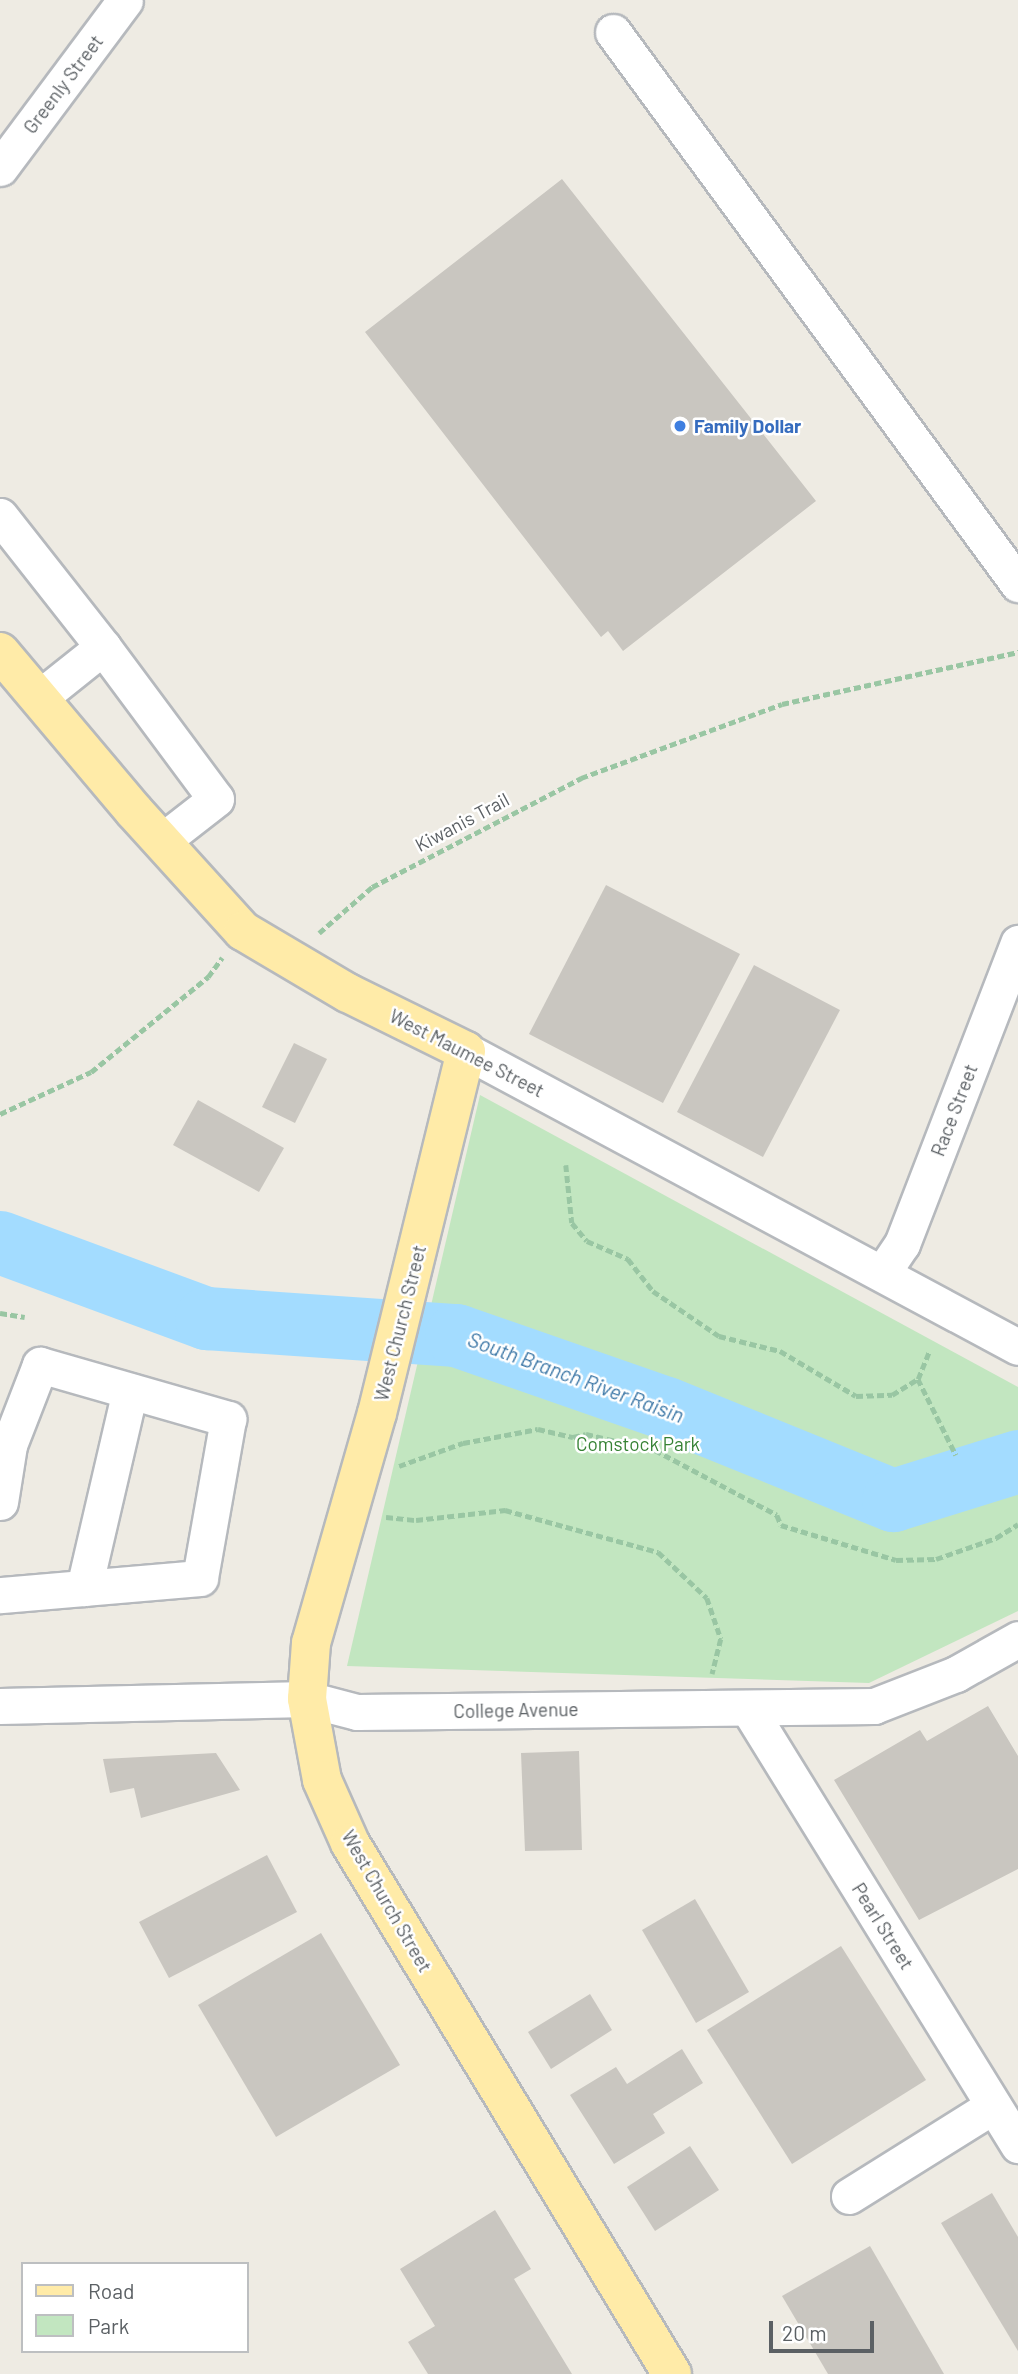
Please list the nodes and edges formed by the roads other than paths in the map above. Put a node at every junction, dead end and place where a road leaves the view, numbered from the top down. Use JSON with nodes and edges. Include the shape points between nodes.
{"nodes":[{"id":1,"x":125,"y":0,"type":"edge"},
{"id":2,"x":613,"y":32,"type":"dead end"},
{"id":3,"x":12,"y":127,"type":"edge"},
{"id":4,"x":0,"y":168,"type":"edge"},
{"id":5,"x":0,"y":516,"type":"edge"},
{"id":6,"x":1018,"y":584,"type":"edge"},
{"id":7,"x":103,"y":647,"type":"junction"},
{"id":8,"x":0,"y":652,"type":"edge"},
{"id":9,"x":39,"y":698,"type":"junction"},
{"id":10,"x":162,"y":841,"type":"junction"},
{"id":11,"x":1018,"y":943,"type":"edge"},
{"id":12,"x":466,"y":1051,"type":"junction"},
{"id":13,"x":883,"y":1272,"type":"junction"},
{"id":14,"x":1005,"y":1340,"type":"edge"},
{"id":15,"x":130,"y":1391,"type":"junction"},
{"id":16,"x":2,"y":1482,"type":"edge"},
{"id":17,"x":84,"y":1588,"type":"junction"},
{"id":18,"x":0,"y":1595,"type":"edge"},
{"id":19,"x":1018,"y":1639,"type":"edge"},
{"id":20,"x":306,"y":1699,"type":"junction"},
{"id":21,"x":0,"y":1706,"type":"edge"},
{"id":22,"x":748,"y":1707,"type":"junction"},
{"id":23,"x":993,"y":2106,"type":"junction"},
{"id":24,"x":1018,"y":2145,"type":"edge"},
{"id":25,"x":849,"y":2196,"type":"dead end"},
{"id":26,"x":672,"y":2374,"type":"edge"}],
"edges":[{"from":1,"to":3,"type":"street","name":"Greenly Street"},
{"from":2,"to":6,"type":"street"},
{"from":3,"to":4,"type":"street","name":"Greenly Street"},
{"from":5,"to":7,"type":"street"},
{"from":7,"to":9,"type":"street"},
{"from":7,"to":10,"type":"street","via":[[216,799]]},
{"from":8,"to":9,"type":"main road","name":"West Maumee Street"},
{"from":9,"to":10,"type":"main road","name":"West Maumee Street"},
{"from":10,"to":12,"type":"main road","name":"West Maumee Street","via":[[243,931],[348,993]]},
{"from":11,"to":13,"type":"street","name":"Race Street","via":[[902,1244]]},
{"from":12,"to":13,"type":"street","name":"West Maumee Street"},
{"from":12,"to":20,"type":"main road","name":"West Church Street","via":[[377,1413],[311,1643]]},
{"from":13,"to":14,"type":"street","name":"West Maumee Street"},
{"from":15,"to":16,"type":"street","via":[[40,1365],[9,1445]]},
{"from":15,"to":17,"type":"street"},
{"from":15,"to":17,"type":"street","via":[[228,1419],[201,1578]]},
{"from":17,"to":18,"type":"street"},
{"from":19,"to":22,"type":"street","name":"College Avenue","via":[[956,1674],[874,1706]]},
{"from":20,"to":21,"type":"street","name":"College Avenue"},
{"from":20,"to":22,"type":"street","name":"College Avenue","via":[[357,1712]]},
{"from":20,"to":26,"type":"main road","name":"West Church Street","via":[[322,1780],[350,1843]]},
{"from":22,"to":23,"type":"street","name":"Pearl Street"},
{"from":23,"to":24,"type":"street","name":"Pearl Street"},
{"from":23,"to":25,"type":"street"}]}
